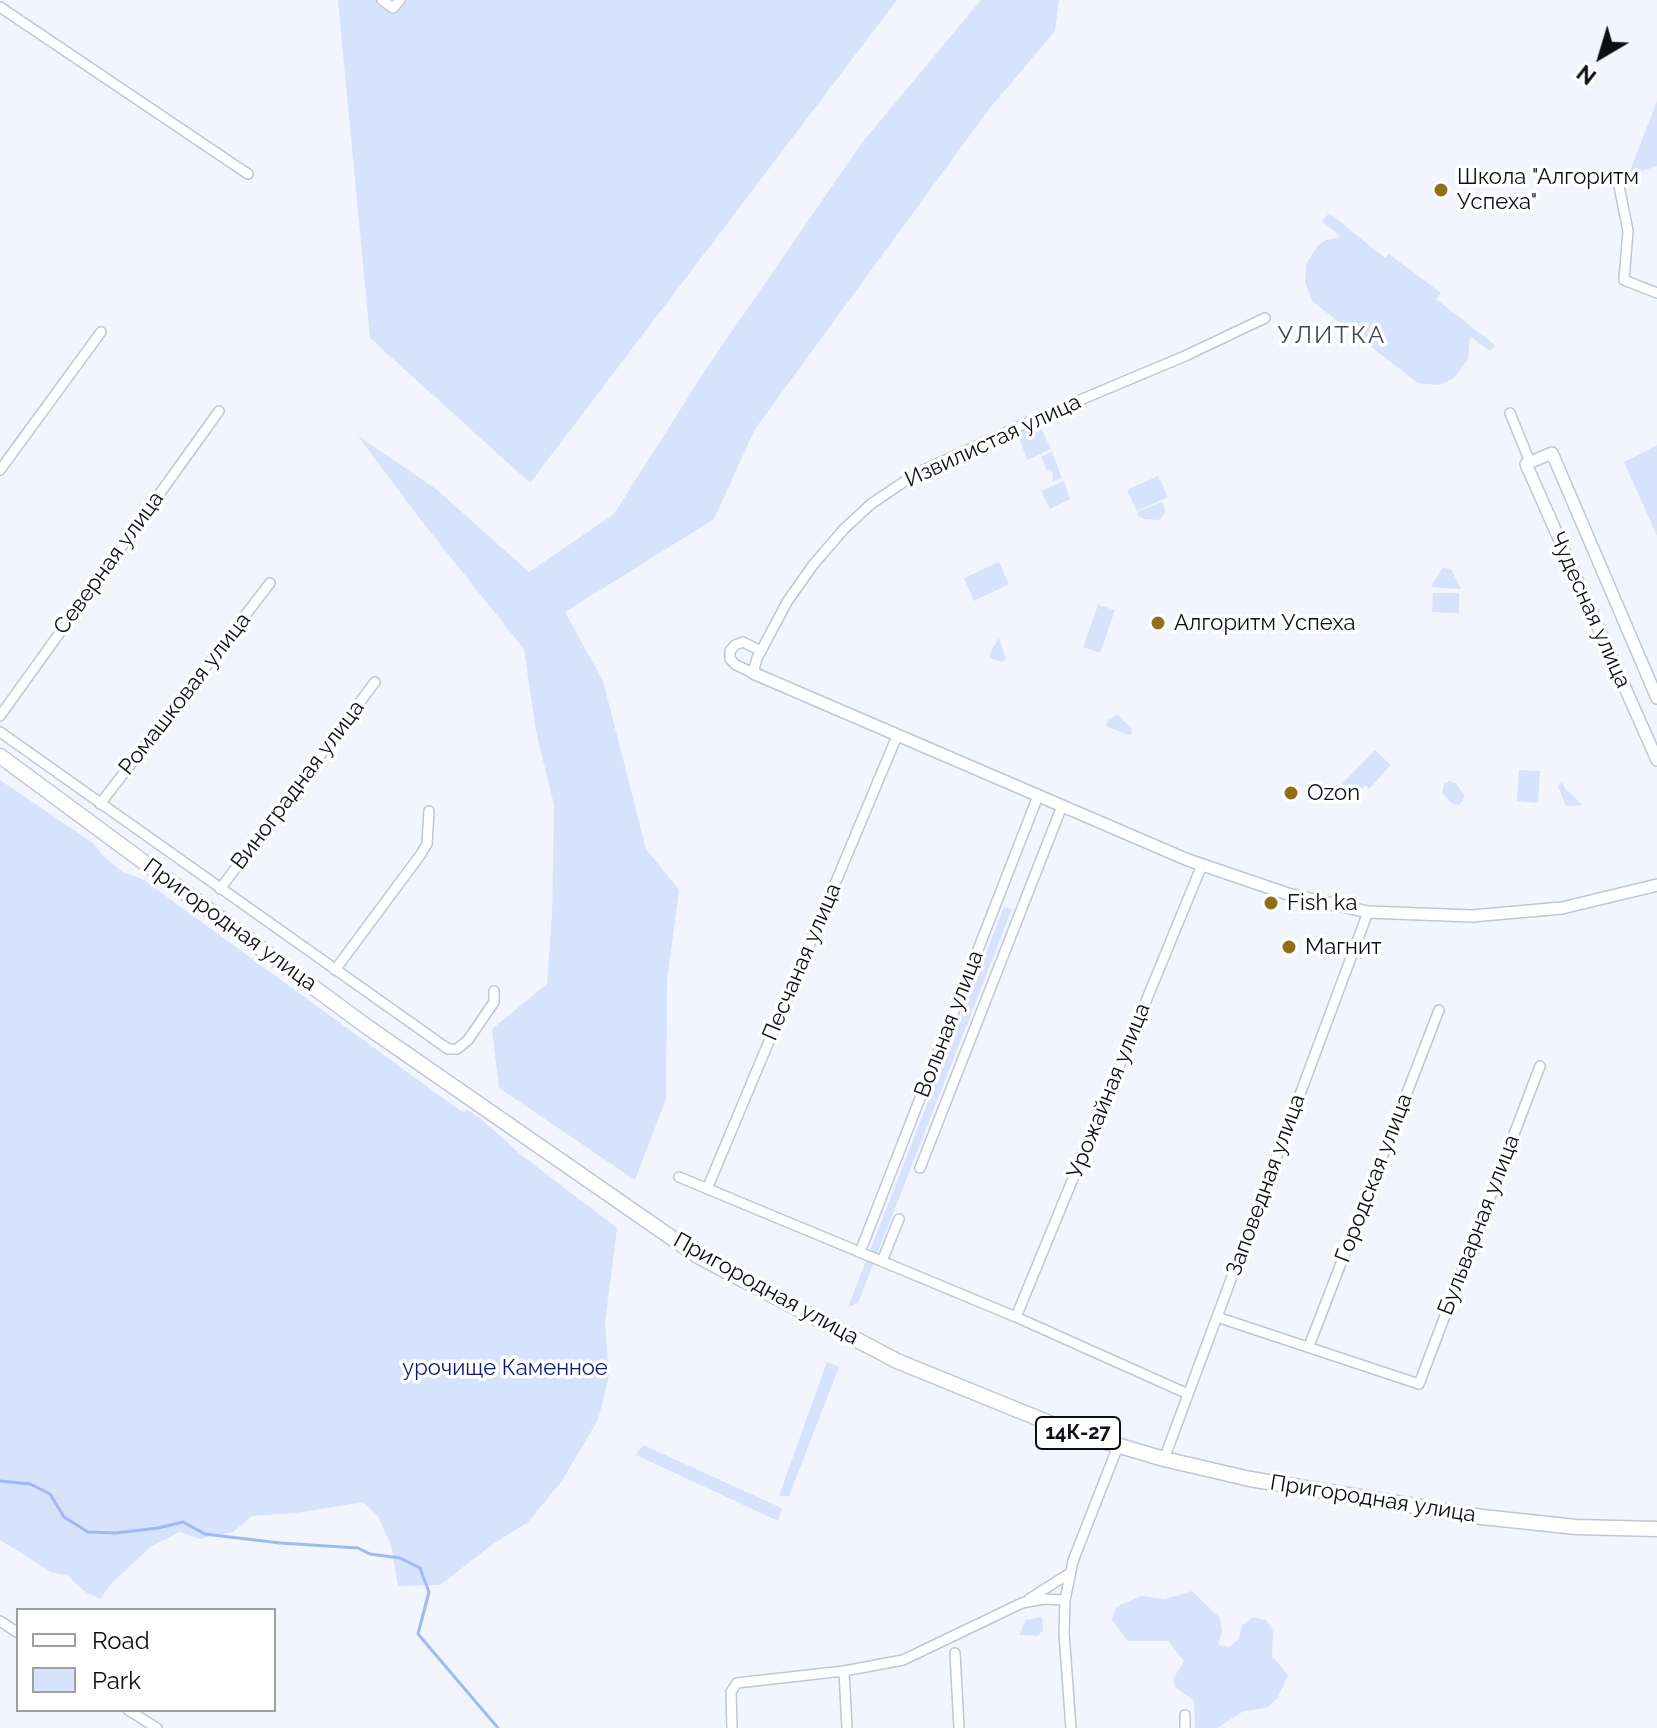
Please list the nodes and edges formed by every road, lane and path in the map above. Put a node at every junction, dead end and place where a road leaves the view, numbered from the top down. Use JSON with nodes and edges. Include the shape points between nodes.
{"nodes":[{"id":1,"x":382,"y":0,"type":"edge"},
{"id":2,"x":400,"y":0,"type":"edge"},
{"id":3,"x":0,"y":7,"type":"edge"},
{"id":4,"x":248,"y":174,"type":"dead end"},
{"id":5,"x":1617,"y":176,"type":"dead end"},
{"id":6,"x":1657,"y":293,"type":"edge"},
{"id":7,"x":1265,"y":318,"type":"dead end"},
{"id":8,"x":101,"y":332,"type":"dead end"},
{"id":9,"x":219,"y":411,"type":"dead end"},
{"id":10,"x":1510,"y":413,"type":"dead end"},
{"id":11,"x":1530,"y":462,"type":"junction"},
{"id":12,"x":0,"y":470,"type":"edge"},
{"id":13,"x":270,"y":583,"type":"dead end"},
{"id":14,"x":761,"y":651,"type":"junction"},
{"id":15,"x":753,"y":673,"type":"junction"},
{"id":16,"x":375,"y":682,"type":"dead end"},
{"id":17,"x":1657,"y":698,"type":"edge"},
{"id":18,"x":0,"y":716,"type":"edge"},
{"id":19,"x":0,"y":732,"type":"edge"},
{"id":20,"x":897,"y":736,"type":"junction"},
{"id":21,"x":0,"y":756,"type":"edge"},
{"id":22,"x":1657,"y":760,"type":"edge"},
{"id":23,"x":1038,"y":796,"type":"junction"},
{"id":24,"x":100,"y":804,"type":"junction"},
{"id":25,"x":1062,"y":806,"type":"junction"},
{"id":26,"x":429,"y":811,"type":"dead end"},
{"id":27,"x":1202,"y":865,"type":"junction"},
{"id":28,"x":1657,"y":885,"type":"edge"},
{"id":29,"x":220,"y":889,"type":"junction"},
{"id":30,"x":1368,"y":912,"type":"junction"},
{"id":31,"x":335,"y":970,"type":"junction"},
{"id":32,"x":494,"y":991,"type":"dead end"},
{"id":33,"x":1439,"y":1010,"type":"dead end"},
{"id":34,"x":1540,"y":1066,"type":"dead end"},
{"id":35,"x":920,"y":1168,"type":"dead end"},
{"id":36,"x":679,"y":1177,"type":"dead end"},
{"id":37,"x":707,"y":1189,"type":"junction"},
{"id":38,"x":899,"y":1219,"type":"dead end"},
{"id":39,"x":860,"y":1252,"type":"junction"},
{"id":40,"x":882,"y":1261,"type":"junction"},
{"id":41,"x":1016,"y":1317,"type":"junction"},
{"id":42,"x":1217,"y":1317,"type":"junction"},
{"id":43,"x":1309,"y":1346,"type":"junction"},
{"id":44,"x":1188,"y":1394,"type":"junction"},
{"id":45,"x":1118,"y":1446,"type":"junction"},
{"id":46,"x":1164,"y":1459,"type":"junction"},
{"id":47,"x":1657,"y":1529,"type":"edge"},
{"id":48,"x":1070,"y":1572,"type":"junction"},
{"id":49,"x":1065,"y":1600,"type":"junction"},
{"id":50,"x":1022,"y":1603,"type":"junction"},
{"id":51,"x":955,"y":1653,"type":"dead end"},
{"id":52,"x":844,"y":1671,"type":"junction"},
{"id":53,"x":131,"y":1712,"type":"edge"},
{"id":54,"x":1185,"y":1715,"type":"dead end"},
{"id":55,"x":157,"y":1728,"type":"edge"},
{"id":56,"x":732,"y":1728,"type":"edge"},
{"id":57,"x":847,"y":1728,"type":"edge"},
{"id":58,"x":959,"y":1728,"type":"edge"},
{"id":59,"x":1071,"y":1728,"type":"edge"},
{"id":60,"x":1185,"y":1728,"type":"edge"}],
"edges":[{"from":1,"to":2,"type":"street","via":[[393,8]]},
{"from":3,"to":4,"type":"street"},
{"from":5,"to":6,"type":"street","via":[[1628,231],[1624,280]]},
{"from":7,"to":14,"type":"street","name":"Извилистая улица","via":[[917,473],[844,529],[787,602]]},
{"from":8,"to":12,"type":"street"},
{"from":9,"to":18,"type":"street","name":"Северная улица"},
{"from":10,"to":11,"type":"street","name":"Чудесная улица"},
{"from":11,"to":17,"type":"street","name":"Чудесная улица","via":[[1552,453]]},
{"from":11,"to":22,"type":"street","name":"Чудесная улица","via":[[1526,464]]},
{"from":13,"to":24,"type":"street","name":"Ромашковая улица"},
{"from":14,"to":15,"type":"street","name":"Извилистая улица"},
{"from":14,"to":15,"type":"street","via":[[743,642],[730,651],[730,659]]},
{"from":15,"to":20,"type":"street"},
{"from":16,"to":29,"type":"street","name":"Виноградная улица"},
{"from":19,"to":24,"type":"street","name":"Пригородная улица"},
{"from":20,"to":23,"type":"street"},
{"from":20,"to":37,"type":"street","name":"Песчаная улица"},
{"from":21,"to":45,"type":"main road","name":"Пригородная улица","number":"14К-27","via":[[366,1026],[698,1256],[910,1367]]},
{"from":23,"to":25,"type":"street"},
{"from":23,"to":39,"type":"street","name":"Вольная улица"},
{"from":24,"to":29,"type":"street","name":"Пригородная улица"},
{"from":25,"to":27,"type":"street"},
{"from":25,"to":35,"type":"street","name":"Вольная улица"},
{"from":26,"to":31,"type":"street","via":[[427,844]]},
{"from":27,"to":30,"type":"street","via":[[1288,894]]},
{"from":27,"to":41,"type":"street","name":"Урожайная улица"},
{"from":28,"to":30,"type":"street","via":[[1562,908],[1513,913]]},
{"from":29,"to":31,"type":"street","name":"Пригородная улица"},
{"from":30,"to":42,"type":"street","name":"Заповедная улица"},
{"from":31,"to":32,"type":"street","name":"Пригородная улица","via":[[448,1049],[468,1040],[494,1002]]},
{"from":33,"to":43,"type":"street","name":"Городская улица"},
{"from":34,"to":43,"type":"street","name":"Бульварная улица","via":[[1419,1384]]},
{"from":36,"to":37,"type":"street"},
{"from":37,"to":39,"type":"street"},
{"from":38,"to":40,"type":"street"},
{"from":39,"to":40,"type":"street"},
{"from":40,"to":41,"type":"street"},
{"from":41,"to":44,"type":"street"},
{"from":42,"to":43,"type":"street"},
{"from":42,"to":44,"type":"street","name":"Заповедная улица"},
{"from":44,"to":46,"type":"street","name":"Заповедная улица"},
{"from":45,"to":46,"type":"main road","name":"Пригородная улица","number":"14К-27"},
{"from":45,"to":48,"type":"street"},
{"from":46,"to":47,"type":"main road","name":"Пригородная улица","number":"14К-27","via":[[1250,1479],[1482,1517]]},
{"from":48,"to":49,"type":"street"},
{"from":48,"to":50,"type":"street"},
{"from":49,"to":50,"type":"street"},
{"from":49,"to":59,"type":"street"},
{"from":50,"to":52,"type":"street","via":[[903,1660]]},
{"from":51,"to":58,"type":"street"},
{"from":52,"to":56,"type":"street","via":[[737,1683],[731,1692]]},
{"from":52,"to":57,"type":"street"},
{"from":53,"to":55,"type":"street"},
{"from":54,"to":60,"type":"street"}]}
